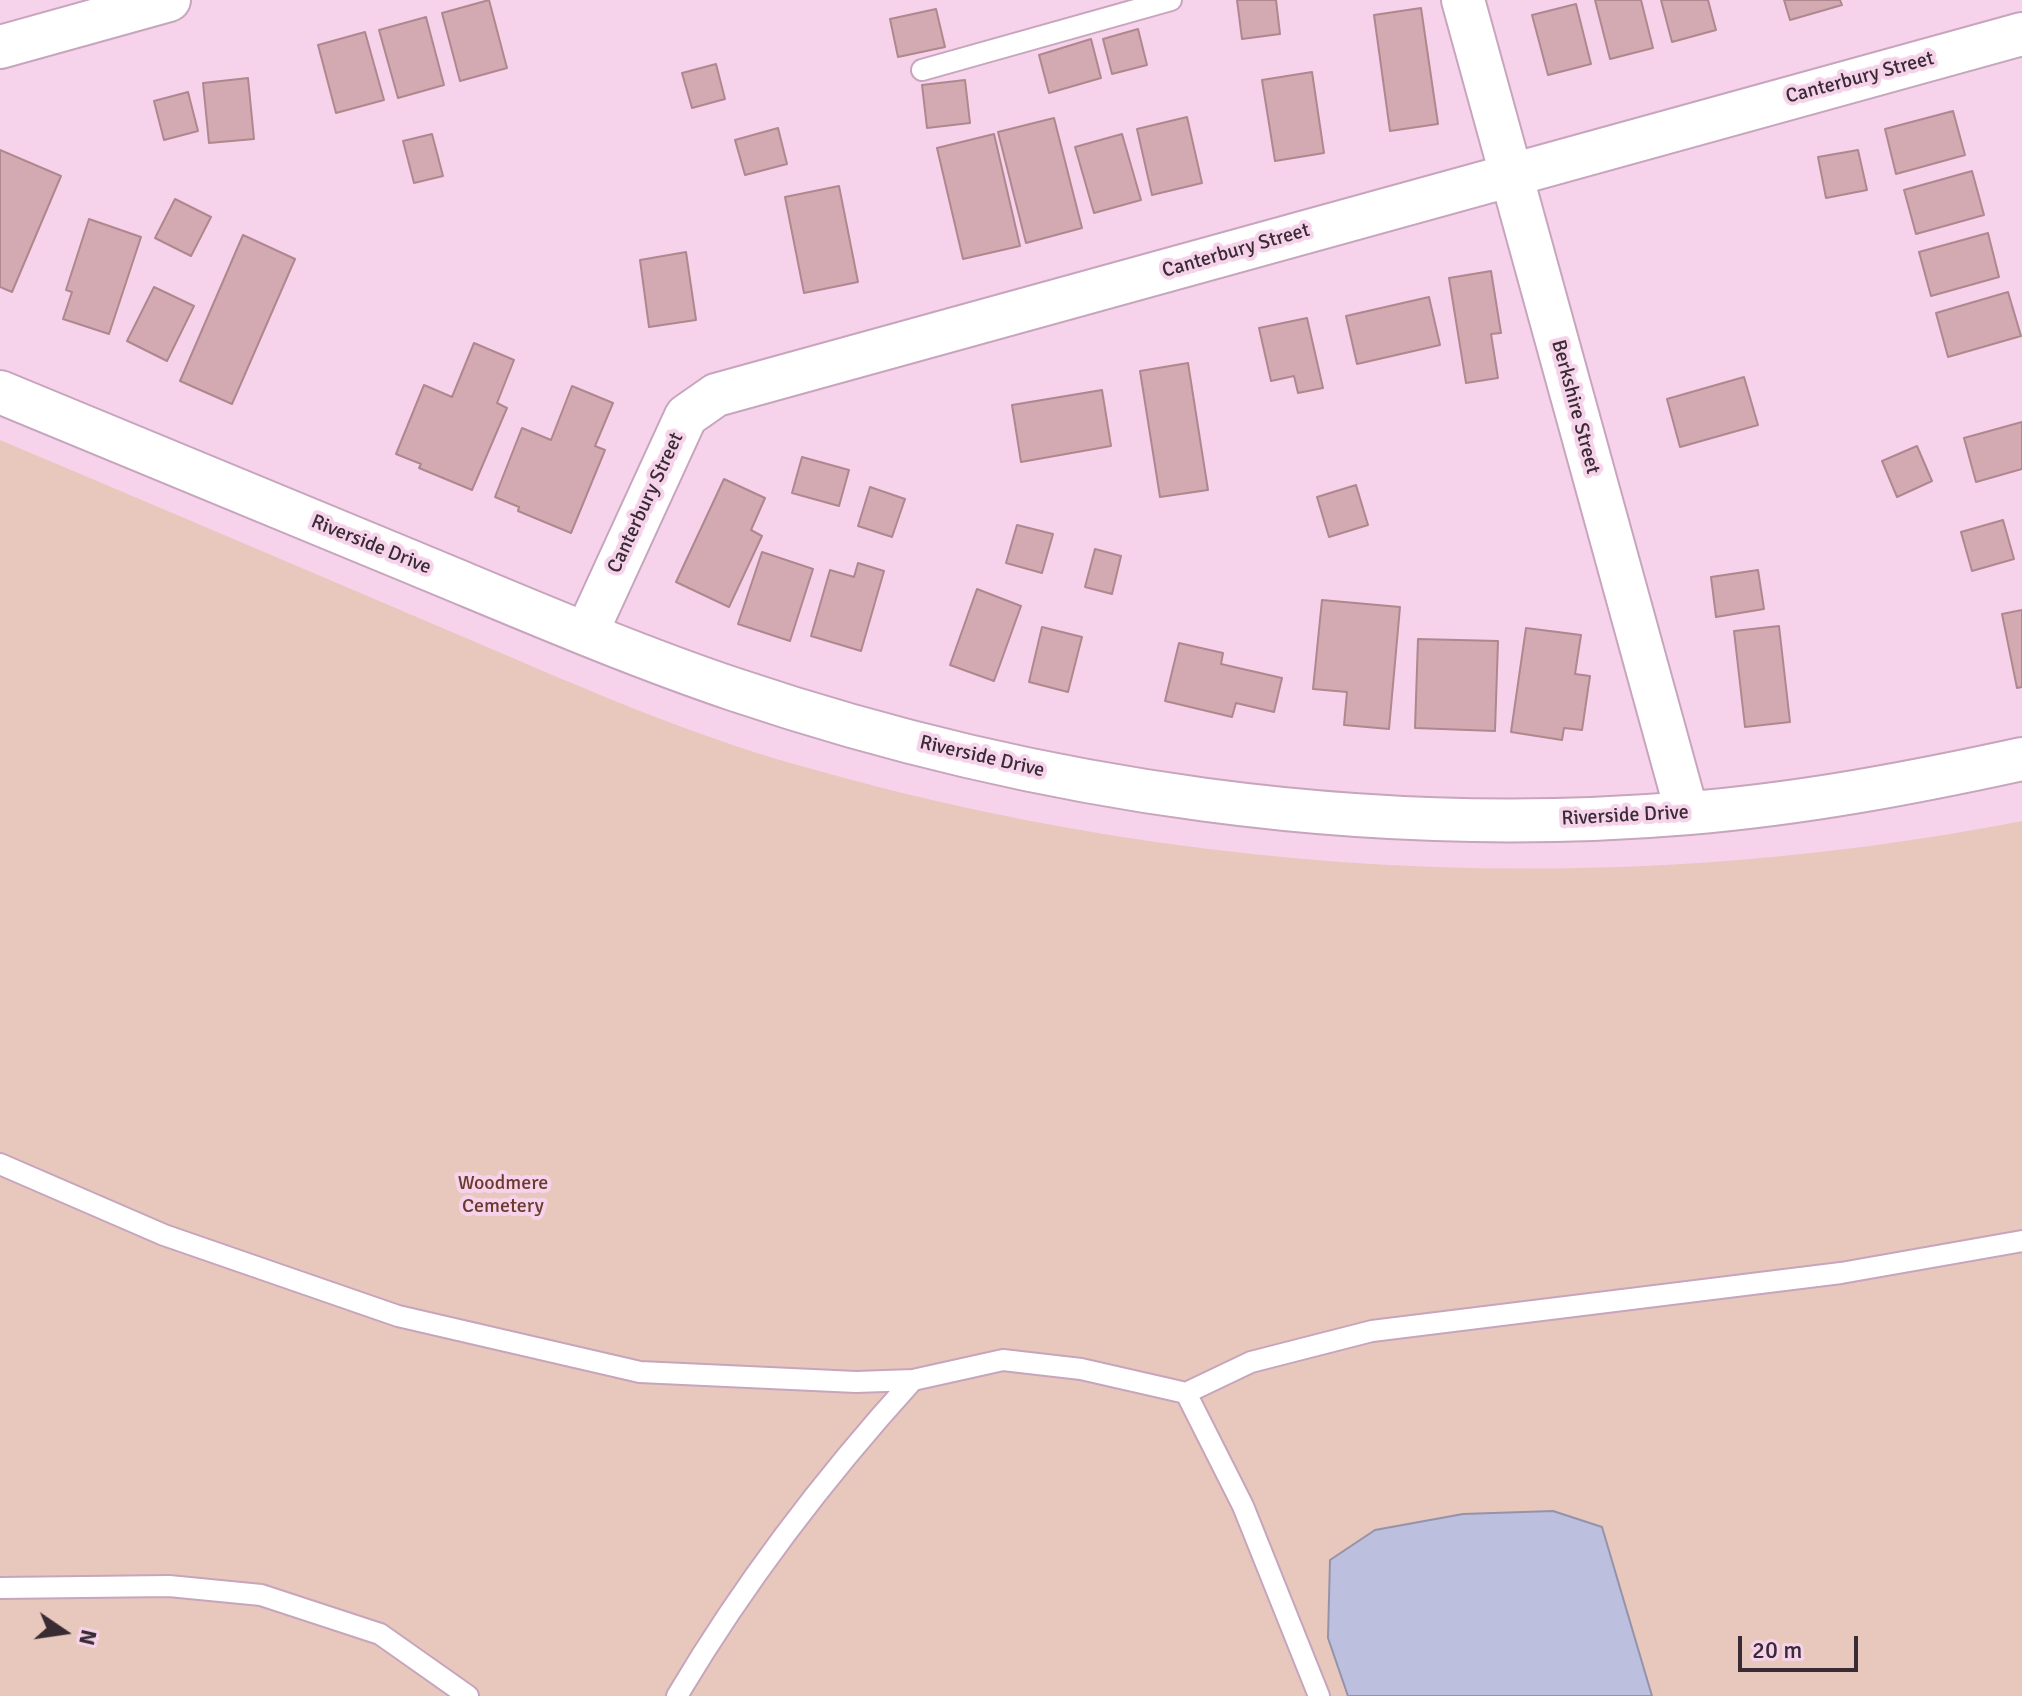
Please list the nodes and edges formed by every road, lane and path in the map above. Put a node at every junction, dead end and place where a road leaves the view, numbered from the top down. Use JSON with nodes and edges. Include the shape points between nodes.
{"nodes":[{"id":1,"x":169,"y":0,"type":"edge"},
{"id":2,"x":1171,"y":0,"type":"edge"},
{"id":3,"x":1463,"y":0,"type":"edge"},
{"id":4,"x":2019,"y":45,"type":"edge"},
{"id":5,"x":0,"y":47,"type":"edge"},
{"id":6,"x":922,"y":70,"type":"dead end"},
{"id":7,"x":1511,"y":174,"type":"junction"},
{"id":8,"x":0,"y":392,"type":"edge"},
{"id":9,"x":586,"y":634,"type":"junction"},
{"id":10,"x":2022,"y":759,"type":"edge"},
{"id":11,"x":1687,"y":813,"type":"junction"},
{"id":12,"x":0,"y":1164,"type":"edge"},
{"id":13,"x":2022,"y":1241,"type":"edge"},
{"id":14,"x":913,"y":1380,"type":"junction"},
{"id":15,"x":1186,"y":1393,"type":"junction"},
{"id":16,"x":0,"y":1588,"type":"edge"},
{"id":17,"x":468,"y":1696,"type":"edge"},
{"id":18,"x":677,"y":1696,"type":"edge"},
{"id":19,"x":1319,"y":1696,"type":"edge"}],
"edges":[{"from":1,"to":5,"type":"street"},
{"from":2,"to":6,"type":"lane"},
{"from":3,"to":7,"type":"street","name":"Berkshire Street"},
{"from":4,"to":7,"type":"street","name":"Canterbury Street"},
{"from":7,"to":9,"type":"street","name":"Canterbury Street","via":[[716,395],[686,416]]},
{"from":7,"to":11,"type":"street","name":"Berkshire Street"},
{"from":8,"to":9,"type":"street","name":"Riverside Drive"},
{"from":9,"to":11,"type":"street","name":"Riverside Drive","via":[[868,730],[1014,766],[1148,791],[1412,818],[1538,820]]},
{"from":10,"to":11,"type":"street","name":"Riverside Drive","via":[[1853,792]]},
{"from":12,"to":14,"type":"lane","via":[[164,1235],[398,1316],[640,1372]]},
{"from":13,"to":15,"type":"lane","via":[[1841,1273],[1372,1331],[1251,1362]]},
{"from":14,"to":15,"type":"lane","via":[[1003,1360],[1081,1369]]},
{"from":14,"to":18,"type":"lane","via":[[805,1510],[711,1639]]},
{"from":15,"to":19,"type":"lane","via":[[1243,1506]]},
{"from":16,"to":17,"type":"lane","via":[[169,1586],[261,1595],[380,1634]]}]}
